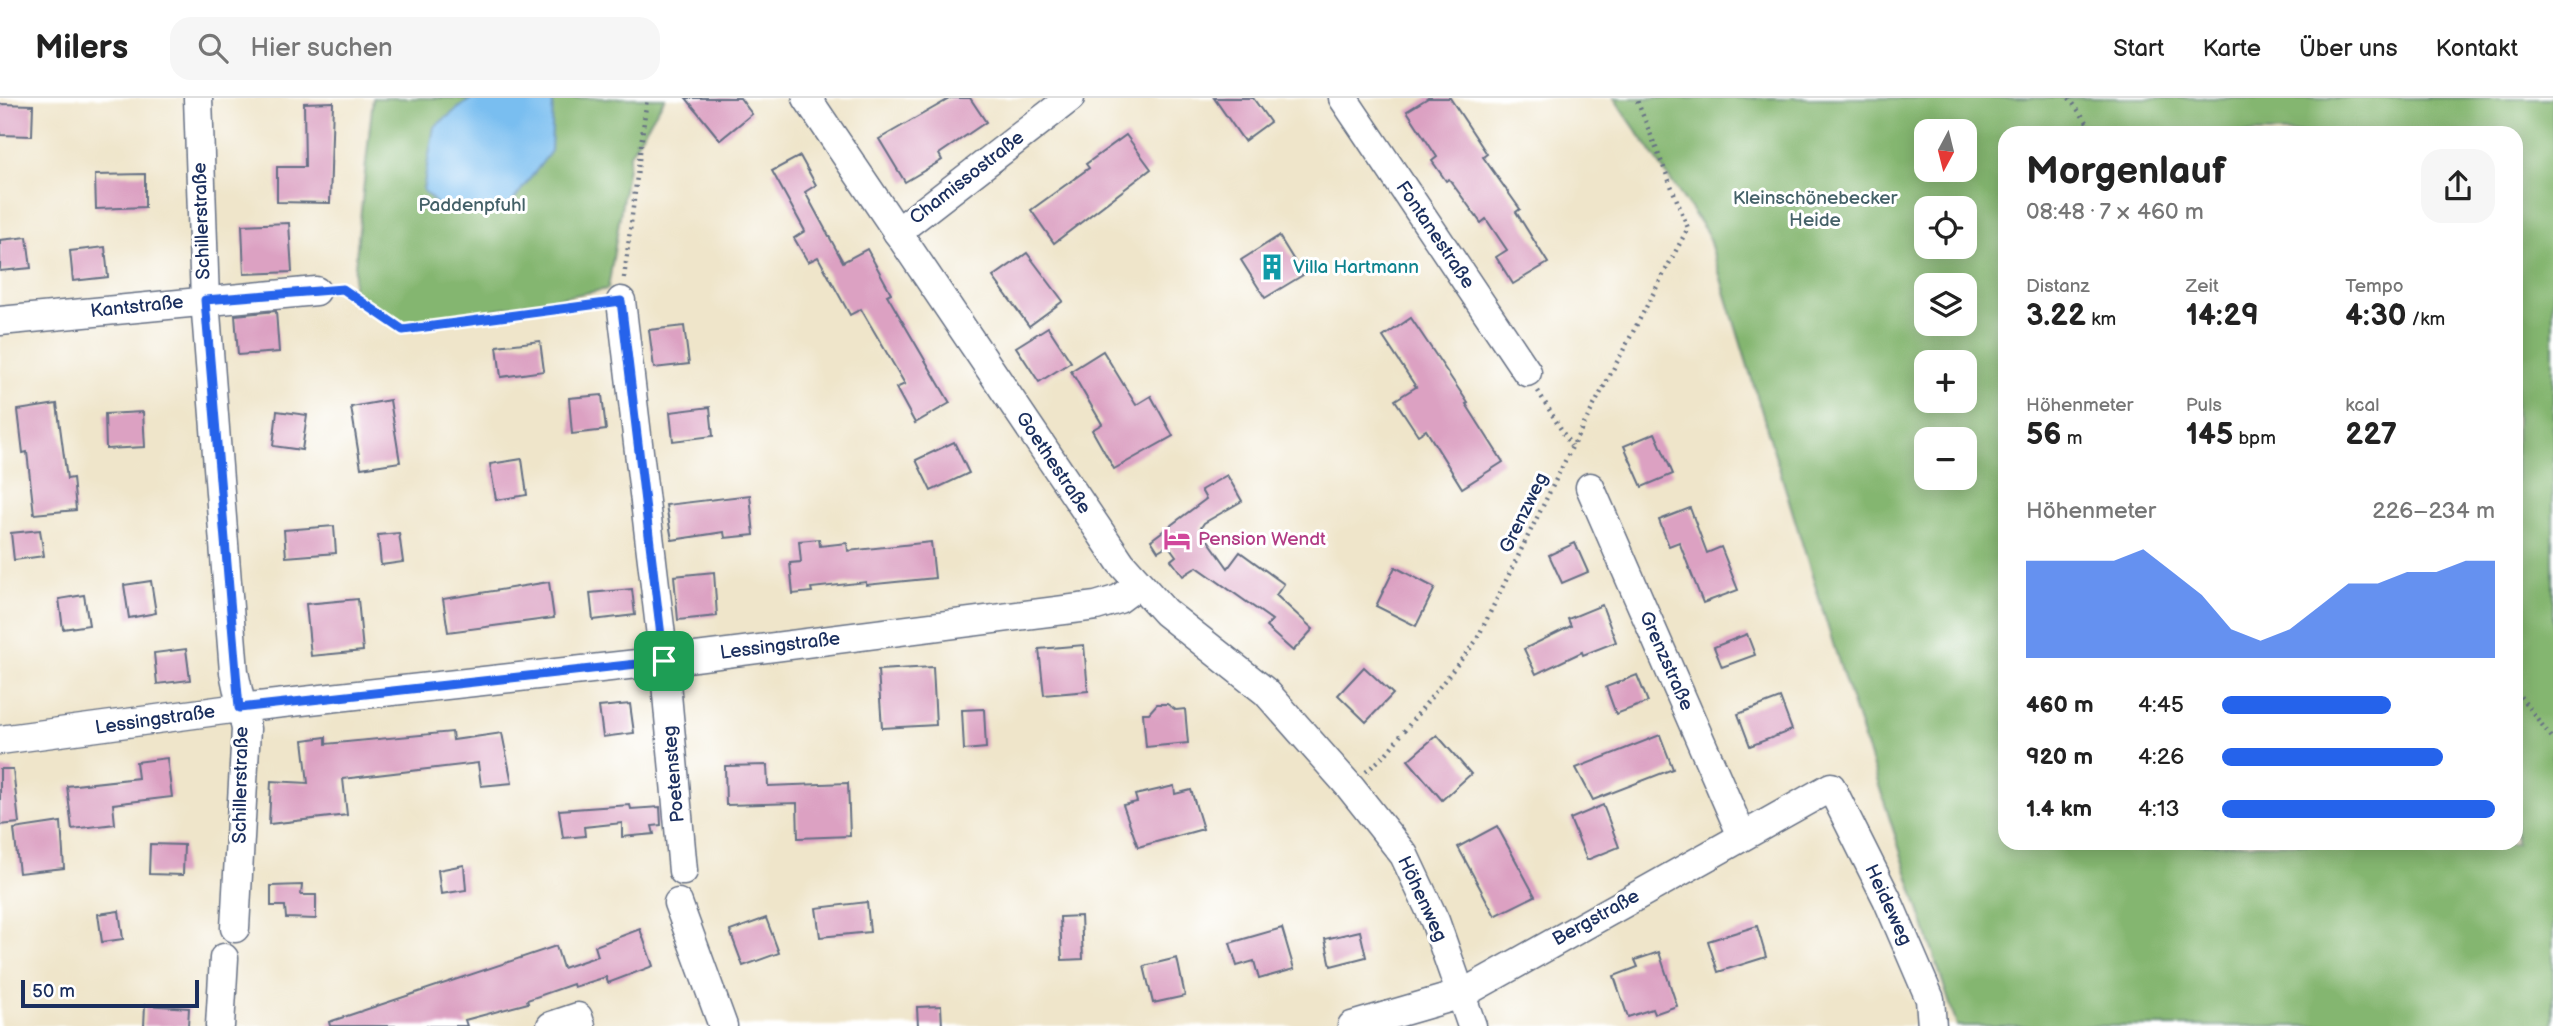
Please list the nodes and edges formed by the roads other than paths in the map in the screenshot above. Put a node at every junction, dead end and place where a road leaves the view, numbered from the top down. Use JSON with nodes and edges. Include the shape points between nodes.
{"nodes":[{"id":1,"x":198,"y":98,"type":"edge"},
{"id":2,"x":807,"y":98,"type":"edge"},
{"id":3,"x":1070,"y":98,"type":"edge"},
{"id":4,"x":1343,"y":98,"type":"edge"},
{"id":5,"x":897,"y":232,"type":"junction"},
{"id":6,"x":316,"y":291,"type":"road end"},
{"id":7,"x":205,"y":300,"type":"junction"},
{"id":8,"x":621,"y":301,"type":"road end"},
{"id":9,"x":0,"y":321,"type":"edge"},
{"id":10,"x":1527,"y":372,"type":"road end"},
{"id":11,"x":1590,"y":487,"type":"dead end"},
{"id":12,"x":1138,"y":585,"type":"junction"},
{"id":13,"x":664,"y":661,"type":"junction"},
{"id":14,"x":239,"y":708,"type":"junction"},
{"id":15,"x":0,"y":740,"type":"edge"},
{"id":16,"x":1350,"y":786,"type":"joint"},
{"id":17,"x":1831,"y":788,"type":"joint"},
{"id":18,"x":1742,"y":836,"type":"junction"},
{"id":19,"x":683,"y":871,"type":"dead end"},
{"id":20,"x":678,"y":903,"type":"dead end"},
{"id":21,"x":235,"y":928,"type":"dead end"},
{"id":22,"x":224,"y":958,"type":"dead end"},
{"id":23,"x":1462,"y":994,"type":"junction"},
{"id":24,"x":219,"y":1026,"type":"edge"},
{"id":25,"x":551,"y":1026,"type":"edge"},
{"id":26,"x":581,"y":1026,"type":"edge"},
{"id":27,"x":723,"y":1026,"type":"edge"},
{"id":28,"x":1352,"y":1026,"type":"edge"},
{"id":29,"x":1472,"y":1026,"type":"edge"},
{"id":30,"x":1932,"y":1026,"type":"edge"}],
"edges":[{"from":1,"to":7,"type":"street","name":"Schillerstraße"},
{"from":2,"to":5,"type":"street","name":"Goethestraße"},
{"from":3,"to":5,"type":"street","name":"Chamissostraße"},
{"from":4,"to":10,"type":"street","name":"Fontanestraße"},
{"from":5,"to":12,"type":"street","name":"Goethestraße"},
{"from":6,"to":7,"type":"street","name":"Kantstraße"},
{"from":7,"to":9,"type":"street","name":"Kantstraße"},
{"from":7,"to":14,"type":"street","name":"Schillerstraße"},
{"from":8,"to":13,"type":"street","name":"Poetensteg"},
{"from":11,"to":18,"type":"street","name":"Grenzstraße"},
{"from":12,"to":13,"type":"street","name":"Lessingstraße","via":[[1096,606]]},
{"from":12,"to":16,"type":"street","name":"Goethestraße","via":[[1266,692]]},
{"from":13,"to":14,"type":"street","name":"Lessingstraße"},
{"from":13,"to":19,"type":"street","name":"Poetensteg"},
{"from":14,"to":15,"type":"street","name":"Lessingstraße"},
{"from":14,"to":21,"type":"street","name":"Schillerstraße","via":[[246,729]]},
{"from":16,"to":23,"type":"street","name":"Höhenweg","via":[[1405,855]]},
{"from":17,"to":18,"type":"street","name":"Bergstraße"},
{"from":17,"to":30,"type":"street","name":"Heideweg","via":[[1930,999]]},
{"from":18,"to":23,"type":"street","name":"Bergstraße"},
{"from":20,"to":27,"type":"street"},
{"from":22,"to":24,"type":"street"},
{"from":23,"to":28,"type":"street","name":"Bergstraße"},
{"from":23,"to":29,"type":"street","name":"Höhenweg"},
{"from":25,"to":26,"type":"street","via":[[578,1017]]}]}
